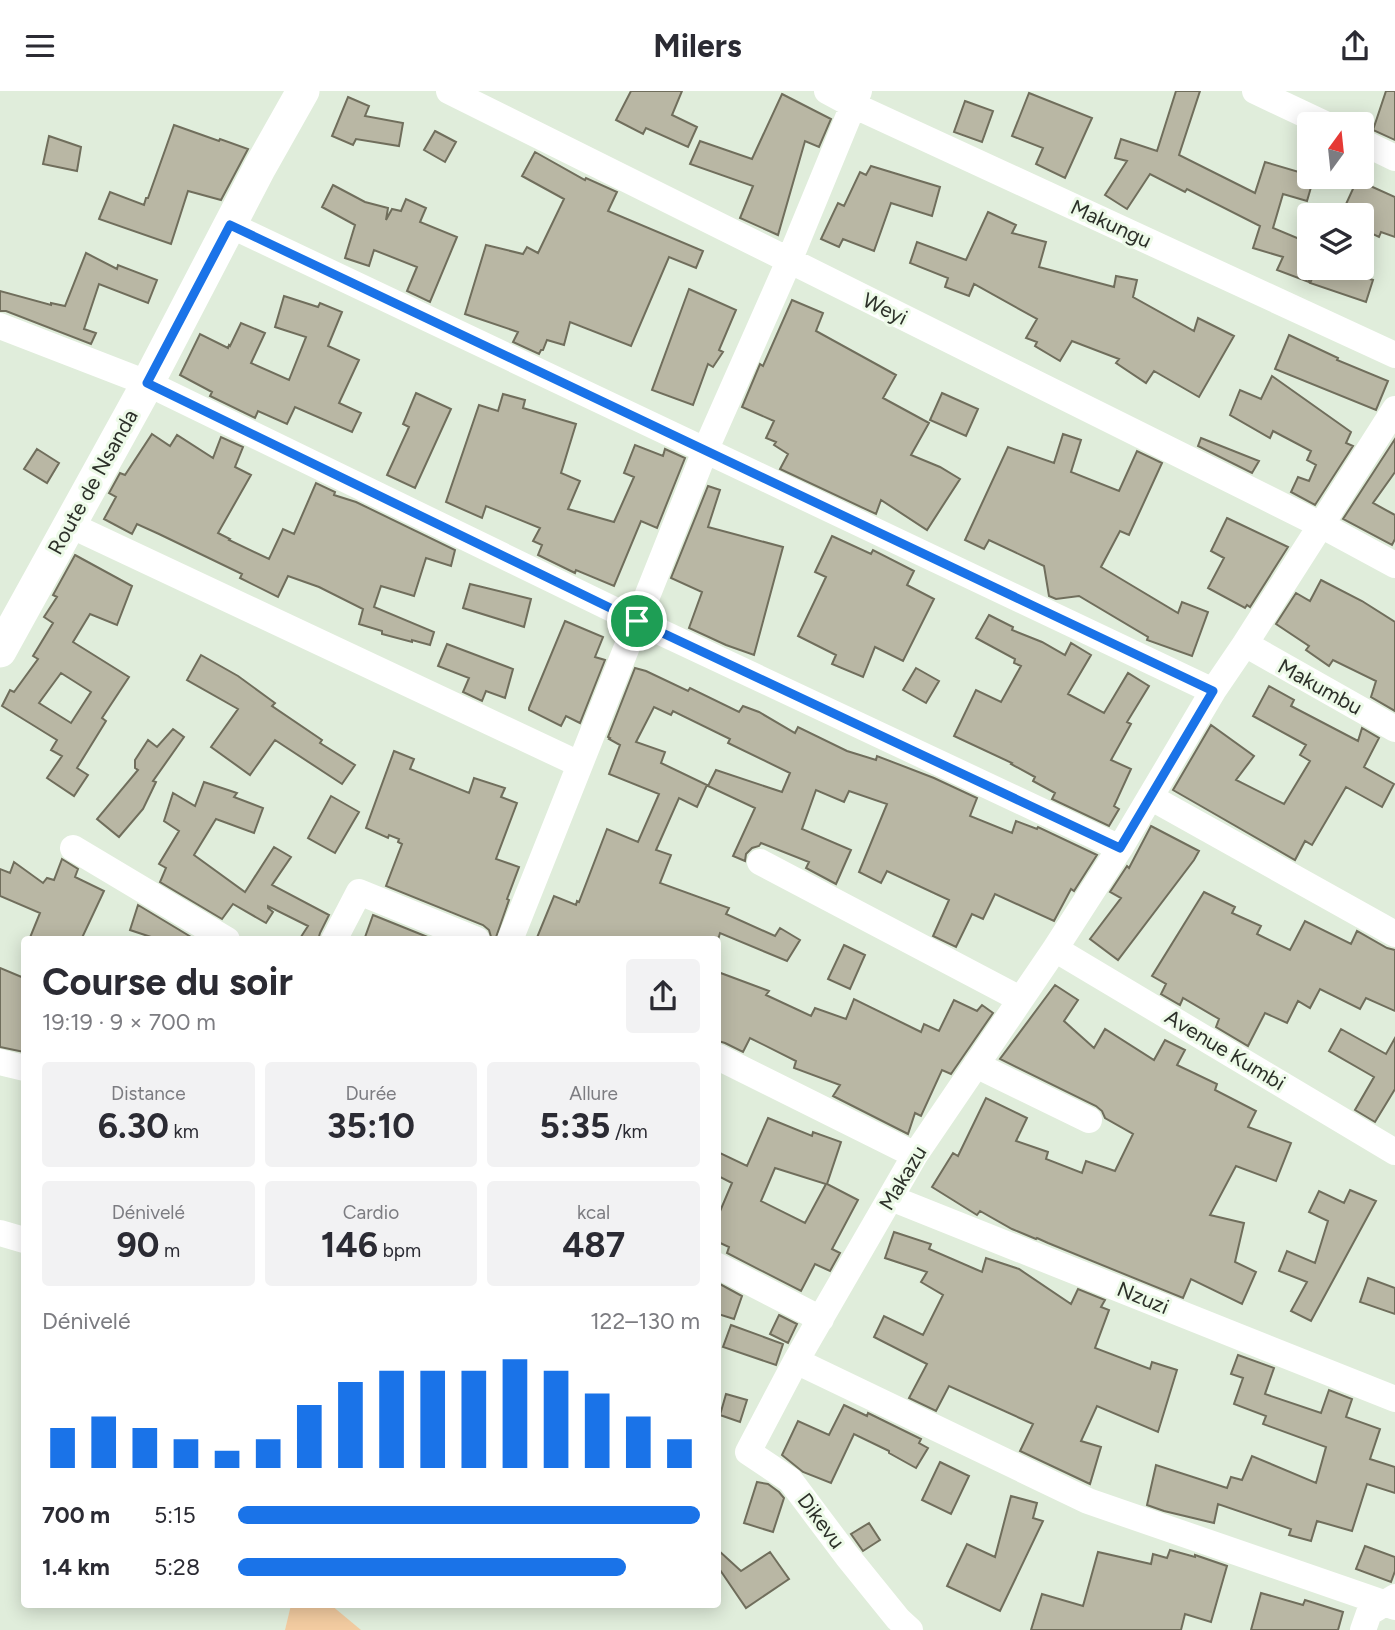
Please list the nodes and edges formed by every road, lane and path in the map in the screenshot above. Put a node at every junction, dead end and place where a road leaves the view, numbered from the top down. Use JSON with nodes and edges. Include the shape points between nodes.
{"nodes":[{"id":1,"x":303,"y":91,"type":"edge"},
{"id":2,"x":449,"y":91,"type":"edge"},
{"id":3,"x":827,"y":91,"type":"edge"},
{"id":4,"x":1255,"y":91,"type":"edge"},
{"id":5,"x":856,"y":98,"type":"edge"},
{"id":6,"x":1300,"y":112,"type":"edge"},
{"id":7,"x":1374,"y":148,"type":"edge"},
{"id":8,"x":1395,"y":158,"type":"edge"},
{"id":9,"x":230,"y":225,"type":"junction"},
{"id":10,"x":789,"y":261,"type":"junction"},
{"id":11,"x":0,"y":327,"type":"edge"},
{"id":12,"x":1395,"y":355,"type":"edge"},
{"id":13,"x":147,"y":383,"type":"junction"},
{"id":14,"x":1395,"y":409,"type":"edge"},
{"id":15,"x":705,"y":451,"type":"junction"},
{"id":16,"x":70,"y":525,"type":"junction"},
{"id":17,"x":1321,"y":525,"type":"junction"},
{"id":18,"x":1395,"y":565,"type":"edge"},
{"id":19,"x":637,"y":621,"type":"junction"},
{"id":20,"x":1245,"y":644,"type":"junction"},
{"id":21,"x":0,"y":651,"type":"edge"},
{"id":22,"x":1213,"y":691,"type":"junction"},
{"id":23,"x":1395,"y":729,"type":"edge"},
{"id":24,"x":579,"y":764,"type":"junction"},
{"id":25,"x":1150,"y":797,"type":"junction"},
{"id":26,"x":73,"y":848,"type":"dead end"},
{"id":27,"x":1120,"y":848,"type":"junction"},
{"id":28,"x":760,"y":862,"type":"dead end"},
{"id":29,"x":1395,"y":934,"type":"edge"},
{"id":30,"x":220,"y":936,"type":"edge"},
{"id":31,"x":336,"y":936,"type":"edge"},
{"id":32,"x":467,"y":936,"type":"edge"},
{"id":33,"x":512,"y":936,"type":"edge"},
{"id":34,"x":1055,"y":949,"type":"junction"},
{"id":35,"x":1020,"y":999,"type":"junction"},
{"id":36,"x":721,"y":1058,"type":"edge"},
{"id":37,"x":0,"y":1062,"type":"edge"},
{"id":38,"x":976,"y":1065,"type":"junction"},
{"id":39,"x":21,"y":1067,"type":"edge"},
{"id":40,"x":1089,"y":1120,"type":"dead end"},
{"id":41,"x":1395,"y":1152,"type":"edge"},
{"id":42,"x":915,"y":1155,"type":"junction"},
{"id":43,"x":891,"y":1198,"type":"junction"},
{"id":44,"x":0,"y":1233,"type":"edge"},
{"id":45,"x":21,"y":1239,"type":"edge"},
{"id":46,"x":721,"y":1268,"type":"edge"},
{"id":47,"x":821,"y":1319,"type":"junction"},
{"id":48,"x":796,"y":1361,"type":"junction"},
{"id":49,"x":1395,"y":1399,"type":"edge"},
{"id":50,"x":766,"y":1417,"type":"joint"},
{"id":51,"x":1392,"y":1602,"type":"edge"},
{"id":52,"x":910,"y":1630,"type":"edge"},
{"id":53,"x":1363,"y":1630,"type":"edge"}],
"edges":[{"from":1,"to":9,"type":"street","name":"Route de Nsanda"},
{"from":2,"to":10,"type":"street","name":"Weyi"},
{"from":3,"to":5,"type":"street","name":"Makungu"},
{"from":4,"to":6,"type":"street"},
{"from":5,"to":10,"type":"street"},
{"from":5,"to":12,"type":"street","name":"Makungu"},
{"from":7,"to":8,"type":"street"},
{"from":9,"to":13,"type":"street","name":"Route de Nsanda"},
{"from":9,"to":15,"type":"street"},
{"from":10,"to":15,"type":"street"},
{"from":10,"to":17,"type":"street","name":"Weyi"},
{"from":11,"to":13,"type":"street"},
{"from":13,"to":16,"type":"street","name":"Route de Nsanda"},
{"from":13,"to":19,"type":"street"},
{"from":14,"to":17,"type":"street","name":"Makazu"},
{"from":15,"to":19,"type":"street"},
{"from":15,"to":22,"type":"street"},
{"from":16,"to":21,"type":"street","name":"Route de Nsanda"},
{"from":16,"to":24,"type":"street"},
{"from":17,"to":18,"type":"street","name":"Weyi"},
{"from":17,"to":20,"type":"street","name":"Makazu"},
{"from":19,"to":24,"type":"street"},
{"from":19,"to":27,"type":"street"},
{"from":20,"to":22,"type":"street","name":"Makazu"},
{"from":20,"to":23,"type":"street","name":"Makumbu"},
{"from":22,"to":25,"type":"street","name":"Makazu"},
{"from":24,"to":33,"type":"street"},
{"from":25,"to":27,"type":"street","name":"Makazu"},
{"from":25,"to":29,"type":"street"},
{"from":26,"to":30,"type":"street"},
{"from":27,"to":34,"type":"street","name":"Makazu"},
{"from":28,"to":35,"type":"street"},
{"from":31,"to":32,"type":"street","via":[[359,892]]},
{"from":34,"to":35,"type":"street","name":"Makazu"},
{"from":34,"to":41,"type":"street","name":"Avenue Kumbi"},
{"from":35,"to":38,"type":"street","name":"Makazu"},
{"from":36,"to":42,"type":"street"},
{"from":37,"to":39,"type":"street"},
{"from":38,"to":40,"type":"street"},
{"from":38,"to":42,"type":"street","name":"Makazu"},
{"from":42,"to":43,"type":"street","name":"Makazu"},
{"from":43,"to":47,"type":"street","name":"Makazu"},
{"from":43,"to":49,"type":"street","name":"Nzuzi"},
{"from":44,"to":45,"type":"street"},
{"from":46,"to":47,"type":"street"},
{"from":47,"to":48,"type":"street","name":"Makazu"},
{"from":48,"to":50,"type":"street","name":"Makazu"},
{"from":48,"to":51,"type":"street","via":[[1088,1500]]},
{"from":50,"to":52,"type":"street","name":"Dikevu","via":[[748,1452],[790,1480]]},
{"from":51,"to":53,"type":"street","via":[[1369,1613]]}]}
